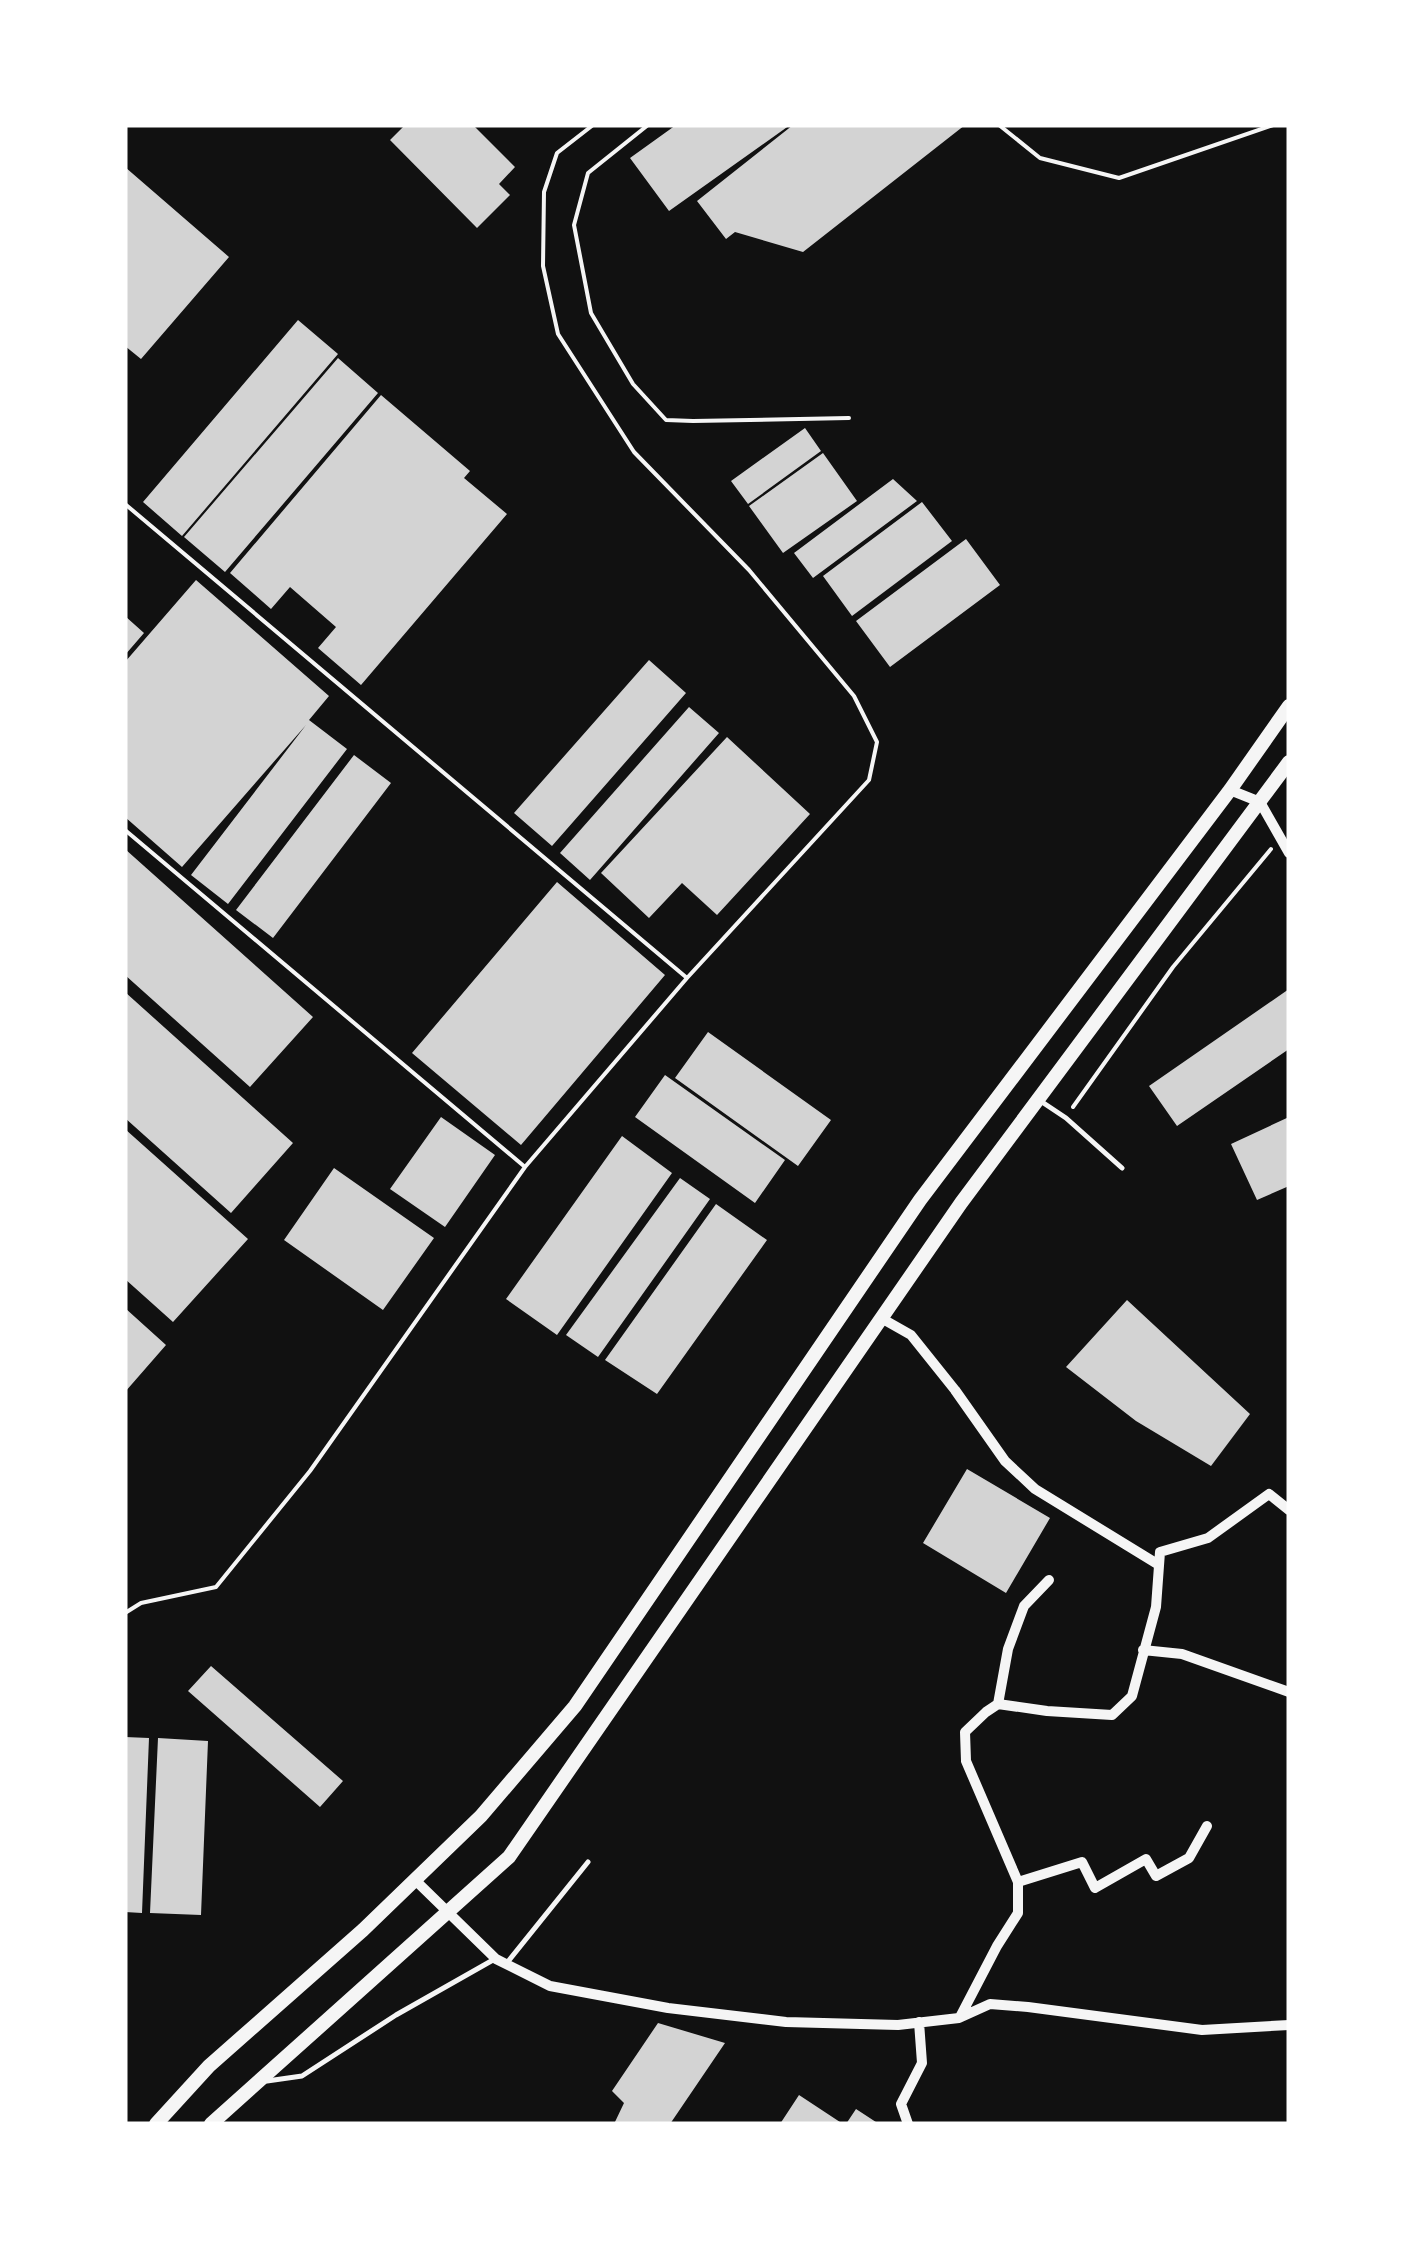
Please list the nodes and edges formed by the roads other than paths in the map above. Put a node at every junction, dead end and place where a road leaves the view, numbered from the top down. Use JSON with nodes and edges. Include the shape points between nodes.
{"nodes":[{"id":1,"x":1289,"y":706,"type":"edge"},
{"id":2,"x":1289,"y":762,"type":"edge"},
{"id":3,"x":1230,"y":790,"type":"junction"},
{"id":4,"x":1260,"y":802,"type":"junction"},
{"id":5,"x":1289,"y":853,"type":"edge"},
{"id":6,"x":1038,"y":1100,"type":"junction"},
{"id":7,"x":1122,"y":1168,"type":"dead end"},
{"id":8,"x":881,"y":1318,"type":"junction"},
{"id":9,"x":1289,"y":1510,"type":"edge"},
{"id":10,"x":1159,"y":1565,"type":"junction"},
{"id":11,"x":1049,"y":1580,"type":"dead end"},
{"id":12,"x":1143,"y":1650,"type":"junction"},
{"id":13,"x":1289,"y":1692,"type":"edge"},
{"id":14,"x":998,"y":1704,"type":"junction"},
{"id":15,"x":1207,"y":1826,"type":"dead end"},
{"id":16,"x":588,"y":1862,"type":"dead end"},
{"id":17,"x":414,"y":1879,"type":"junction"},
{"id":18,"x":1018,"y":1882,"type":"junction"},
{"id":19,"x":446,"y":1912,"type":"junction"},
{"id":20,"x":501,"y":1961,"type":"junction"},
{"id":21,"x":959,"y":2018,"type":"junction"},
{"id":22,"x":918,"y":2022,"type":"junction"},
{"id":23,"x":1289,"y":2025,"type":"edge"},
{"id":24,"x":257,"y":2083,"type":"junction"},
{"id":25,"x":156,"y":2124,"type":"edge"},
{"id":26,"x":211,"y":2124,"type":"edge"},
{"id":27,"x":908,"y":2124,"type":"edge"}],
"edges":[{"from":1,"to":3,"type":"main road"},
{"from":2,"to":4,"type":"main road"},
{"from":3,"to":4,"type":"street"},
{"from":3,"to":17,"type":"main road","via":[[920,1200],[574,1706],[481,1816]]},
{"from":4,"to":5,"type":"street"},
{"from":4,"to":6,"type":"main road"},
{"from":6,"to":7,"type":"lane"},
{"from":6,"to":8,"type":"main road"},
{"from":8,"to":10,"type":"street","via":[[911,1335],[1006,1460],[1036,1489]]},
{"from":8,"to":19,"type":"main road","via":[[509,1856]]},
{"from":9,"to":10,"type":"street","via":[[1269,1494],[1208,1538],[1160,1552]]},
{"from":10,"to":12,"type":"street","via":[[1156,1608]]},
{"from":11,"to":14,"type":"street","via":[[1024,1606]]},
{"from":12,"to":13,"type":"street","via":[[1182,1654]]},
{"from":12,"to":14,"type":"street","via":[[1132,1696],[1112,1715]]},
{"from":14,"to":18,"type":"street","via":[[965,1732],[966,1762]]},
{"from":15,"to":18,"type":"street","via":[[1189,1858],[1156,1876],[1146,1860],[1095,1888],[1082,1862]]},
{"from":16,"to":20,"type":"lane"},
{"from":17,"to":19,"type":"street"},
{"from":17,"to":25,"type":"main road","via":[[209,2066]]},
{"from":18,"to":21,"type":"street","via":[[1018,1914]]},
{"from":19,"to":20,"type":"street"},
{"from":19,"to":24,"type":"main road"},
{"from":20,"to":22,"type":"street","via":[[550,1986],[668,2008],[786,2022]]},
{"from":20,"to":24,"type":"lane","via":[[302,2076]]},
{"from":21,"to":22,"type":"street"},
{"from":21,"to":23,"type":"street","via":[[990,2004],[1202,2030]]},
{"from":22,"to":27,"type":"street","via":[[922,2062],[901,2104]]},
{"from":24,"to":26,"type":"main road"}]}
